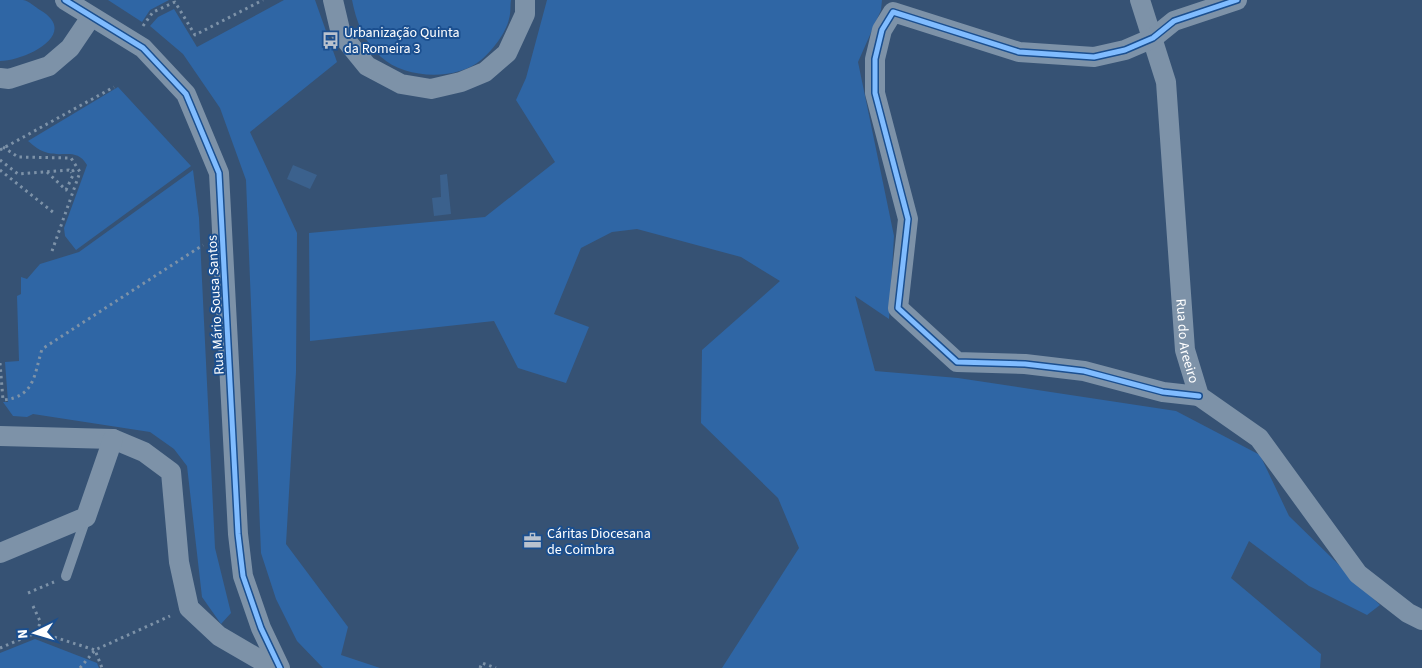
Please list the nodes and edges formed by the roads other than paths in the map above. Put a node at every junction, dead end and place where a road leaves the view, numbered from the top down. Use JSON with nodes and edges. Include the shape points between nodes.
{"nodes":[{"id":1,"x":65,"y":0,"type":"edge"},
{"id":2,"x":333,"y":0,"type":"edge"},
{"id":3,"x":525,"y":0,"type":"edge"},
{"id":4,"x":1140,"y":0,"type":"edge"},
{"id":5,"x":1237,"y":0,"type":"edge"},
{"id":6,"x":91,"y":17,"type":"junction"},
{"id":7,"x":1153,"y":38,"type":"junction"},
{"id":8,"x":0,"y":78,"type":"edge"},
{"id":9,"x":1199,"y":396,"type":"junction"},
{"id":10,"x":0,"y":436,"type":"edge"},
{"id":11,"x":113,"y":439,"type":"junction"},
{"id":12,"x":86,"y":517,"type":"junction"},
{"id":13,"x":0,"y":553,"type":"edge"},
{"id":14,"x":66,"y":576,"type":"road end"},
{"id":15,"x":1422,"y":620,"type":"edge"},
{"id":16,"x":274,"y":668,"type":"edge"},
{"id":17,"x":280,"y":668,"type":"edge"}],
"edges":[{"from":1,"to":6,"type":"street","name":"Rua Mário Sousa Santos"},
{"from":2,"to":3,"type":"street","via":[[341,34],[367,66],[401,84],[431,89],[485,72],[507,53],[525,14]]},
{"from":4,"to":7,"type":"street","name":"Rua do Areeiro"},
{"from":5,"to":7,"type":"street","via":[[1174,21]]},
{"from":6,"to":8,"type":"street","via":[[70,48],[50,66],[9,79]]},
{"from":6,"to":17,"type":"street","name":"Rua Mário Sousa Santos","via":[[142,48],[186,94],[219,173],[241,559],[261,628]]},
{"from":7,"to":9,"type":"street","name":"Rua do Areeiro","via":[[1166,82],[1185,350]]},
{"from":7,"to":9,"type":"street","via":[[1125,50],[1094,57],[1019,52],[893,12],[882,30],[874,60],[875,93],[908,219],[898,308],[957,362],[1025,364],[1084,371],[1162,392]]},
{"from":9,"to":15,"type":"street","name":"Rua do Areeiro","via":[[1259,438],[1358,574]]},
{"from":10,"to":11,"type":"street"},
{"from":11,"to":12,"type":"street"},
{"from":11,"to":16,"type":"street","via":[[144,452],[171,472],[179,562],[189,608],[219,636]]},
{"from":12,"to":13,"type":"street"},
{"from":12,"to":14,"type":"lane"}]}
